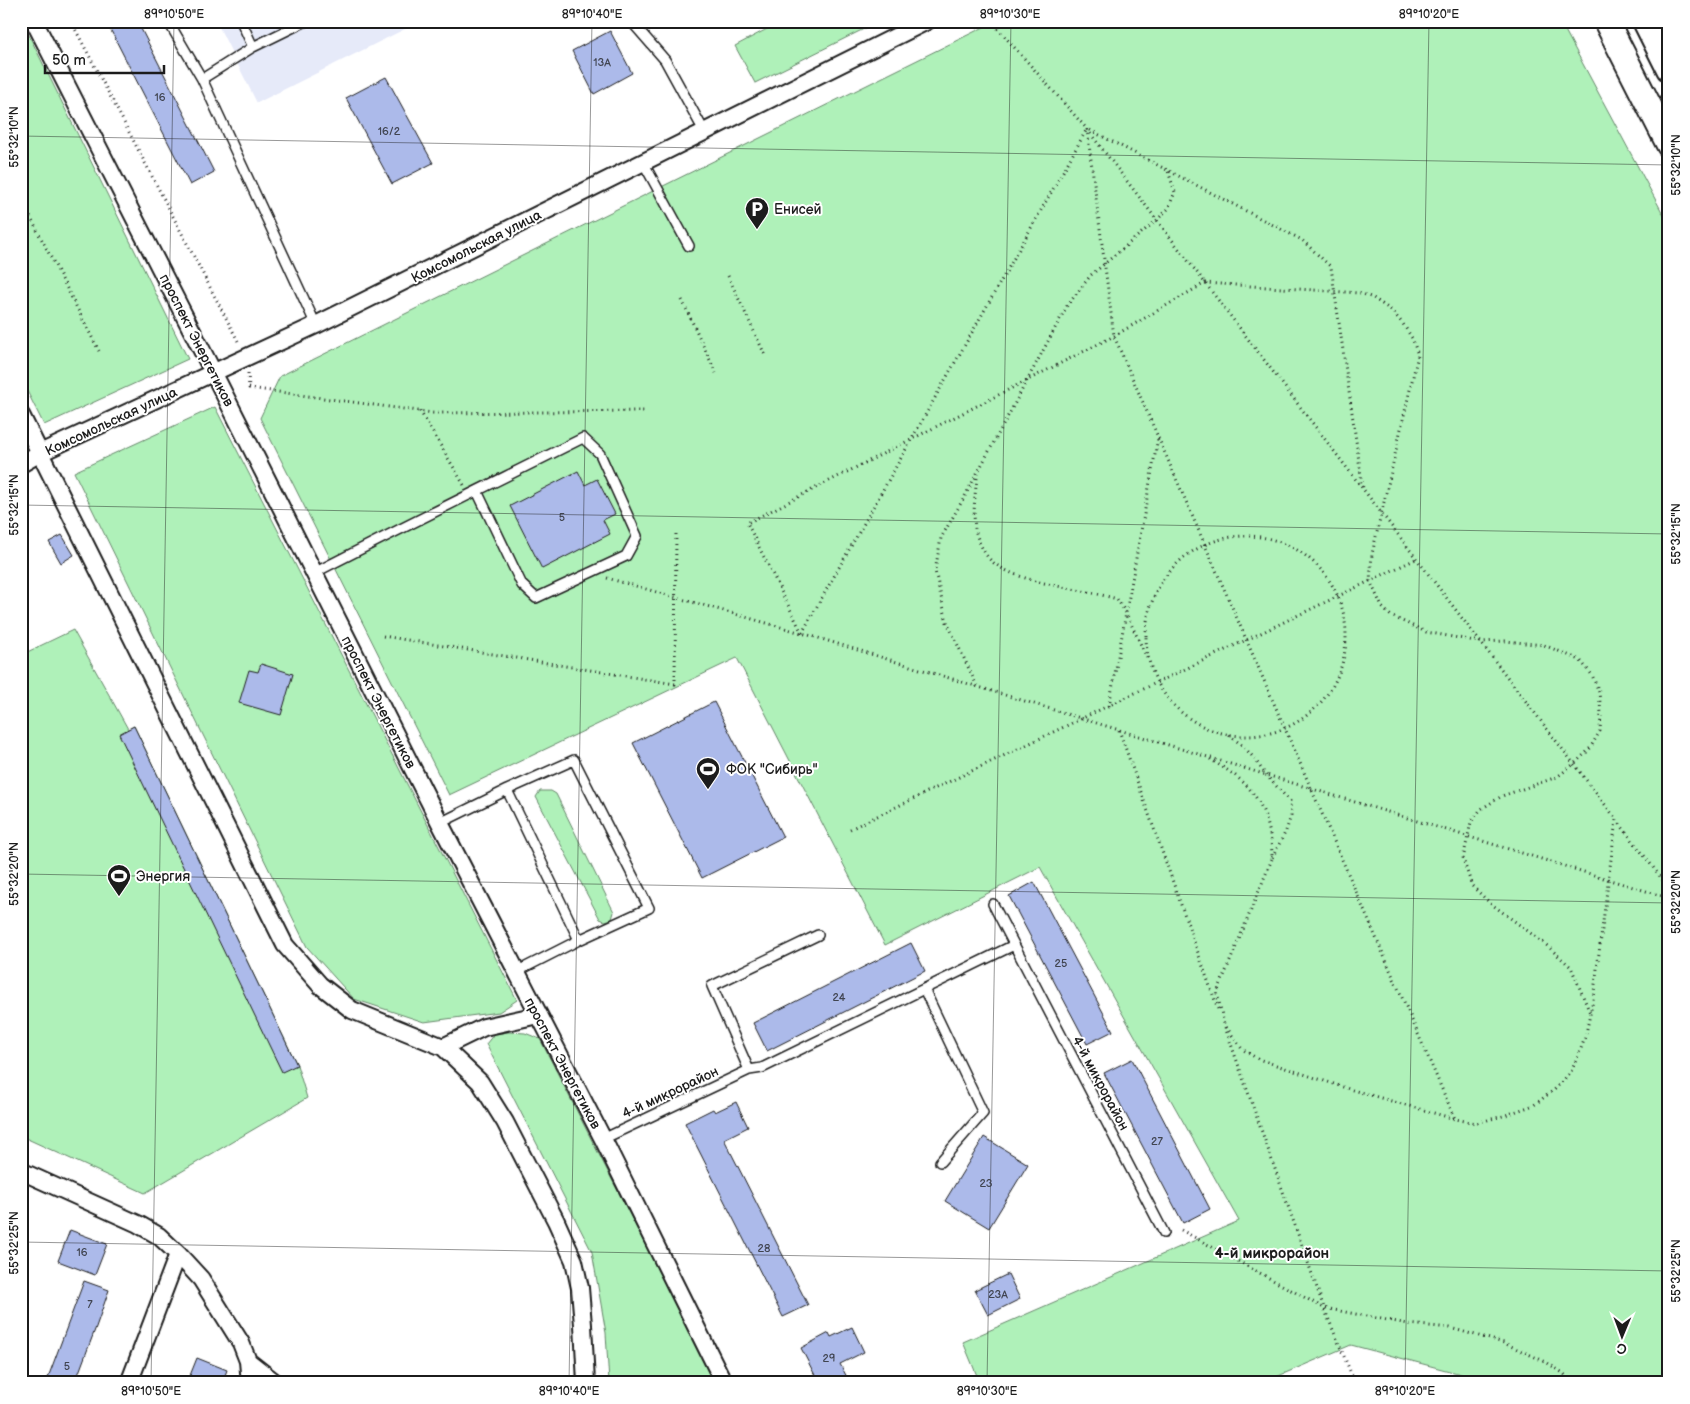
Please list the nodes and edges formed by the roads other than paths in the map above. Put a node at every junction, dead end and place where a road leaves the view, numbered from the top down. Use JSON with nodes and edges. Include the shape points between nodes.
{"nodes":[{"id":1,"x":34,"y":21,"type":"edge"},
{"id":2,"x":168,"y":21,"type":"edge"},
{"id":3,"x":241,"y":21,"type":"edge"},
{"id":4,"x":306,"y":21,"type":"edge"},
{"id":5,"x":630,"y":21,"type":"edge"},
{"id":6,"x":927,"y":21,"type":"edge"},
{"id":7,"x":1606,"y":21,"type":"edge"},
{"id":8,"x":1645,"y":21,"type":"edge"},
{"id":9,"x":253,"y":47,"type":"junction"},
{"id":10,"x":1669,"y":69,"type":"edge"},
{"id":11,"x":202,"y":79,"type":"junction"},
{"id":12,"x":704,"y":131,"type":"junction"},
{"id":13,"x":1669,"y":145,"type":"edge"},
{"id":14,"x":643,"y":162,"type":"junction"},
{"id":15,"x":689,"y":246,"type":"dead end"},
{"id":16,"x":316,"y":325,"type":"junction"},
{"id":17,"x":214,"y":374,"type":"junction"},
{"id":18,"x":21,"y":415,"type":"edge"},
{"id":19,"x":40,"y":453,"type":"junction"},
{"id":20,"x":21,"y":464,"type":"edge"},
{"id":21,"x":476,"y":491,"type":"junction"},
{"id":22,"x":314,"y":573,"type":"junction"},
{"id":23,"x":507,"y":790,"type":"junction"},
{"id":24,"x":440,"y":823,"type":"junction"},
{"id":25,"x":993,"y":904,"type":"dead end"},
{"id":26,"x":818,"y":935,"type":"dead end"},
{"id":27,"x":580,"y":940,"type":"junction"},
{"id":28,"x":1014,"y":945,"type":"junction"},
{"id":29,"x":516,"y":972,"type":"junction"},
{"id":30,"x":924,"y":989,"type":"junction"},
{"id":31,"x":538,"y":1015,"type":"junction"},
{"id":32,"x":443,"y":1046,"type":"junction"},
{"id":33,"x":749,"y":1070,"type":"junction"},
{"id":34,"x":603,"y":1139,"type":"junction"},
{"id":35,"x":940,"y":1162,"type":"dead end"},
{"id":36,"x":21,"y":1171,"type":"edge"},
{"id":37,"x":1164,"y":1233,"type":"dead end"},
{"id":38,"x":178,"y":1254,"type":"junction"},
{"id":39,"x":248,"y":1360,"type":"junction"},
{"id":40,"x":130,"y":1383,"type":"edge"},
{"id":41,"x":250,"y":1383,"type":"edge"},
{"id":42,"x":276,"y":1383,"type":"edge"},
{"id":43,"x":586,"y":1383,"type":"edge"},
{"id":44,"x":724,"y":1383,"type":"edge"}],
"edges":[{"from":1,"to":17,"type":"street","name":"проспект Энергетиков"},
{"from":2,"to":11,"type":"lane"},
{"from":3,"to":9,"type":"lane"},
{"from":4,"to":9,"type":"lane"},
{"from":5,"to":12,"type":"lane","via":[[665,60]]},
{"from":6,"to":12,"type":"street","name":"Комсомольская улица"},
{"from":7,"to":13,"type":"main road"},
{"from":8,"to":10,"type":"main road"},
{"from":9,"to":11,"type":"lane"},
{"from":11,"to":16,"type":"lane"},
{"from":12,"to":14,"type":"street","name":"Комсомольская улица"},
{"from":14,"to":15,"type":"lane"},
{"from":14,"to":16,"type":"street","name":"Комсомольская улица"},
{"from":16,"to":17,"type":"street","name":"Комсомольская улица"},
{"from":17,"to":19,"type":"street","name":"Комсомольская улица"},
{"from":17,"to":22,"type":"street","name":"проспект Энергетиков"},
{"from":18,"to":19,"type":"street"},
{"from":19,"to":20,"type":"street","name":"Комсомольская улица"},
{"from":19,"to":32,"type":"street","via":[[285,945],[320,985],[352,1010]]},
{"from":21,"to":21,"type":"lane","via":[[583,438],[600,454],[637,536],[626,556],[536,598],[522,585]]},
{"from":21,"to":22,"type":"lane"},
{"from":22,"to":24,"type":"street","name":"проспект Энергетиков"},
{"from":23,"to":24,"type":"lane"},
{"from":23,"to":27,"type":"lane"},
{"from":23,"to":27,"type":"lane","via":[[574,760],[649,908]]},
{"from":24,"to":29,"type":"street","name":"проспект Энергетиков"},
{"from":25,"to":28,"type":"lane","name":"4-й микрорайон"},
{"from":26,"to":33,"type":"lane","via":[[712,986]]},
{"from":27,"to":29,"type":"lane"},
{"from":28,"to":30,"type":"lane","name":"4-й микрорайон"},
{"from":28,"to":37,"type":"lane","name":"4-й микрорайон"},
{"from":29,"to":31,"type":"street","name":"проспект Энергетиков"},
{"from":30,"to":33,"type":"lane","name":"4-й микрорайон","via":[[762,1068]]},
{"from":30,"to":35,"type":"lane","via":[[983,1113]]},
{"from":31,"to":32,"type":"street","via":[[484,1026]]},
{"from":31,"to":34,"type":"street","name":"проспект Энергетиков"},
{"from":32,"to":43,"type":"street","via":[[480,1082],[505,1122],[574,1261],[580,1288]]},
{"from":33,"to":34,"type":"lane","name":"4-й микрорайон"},
{"from":34,"to":44,"type":"street","name":"проспект Энергетиков"},
{"from":36,"to":38,"type":"street","via":[[138,1224],[159,1236]]},
{"from":38,"to":39,"type":"street","via":[[200,1279],[241,1343]]},
{"from":38,"to":40,"type":"street"},
{"from":39,"to":41,"type":"street"},
{"from":39,"to":42,"type":"street"}]}
